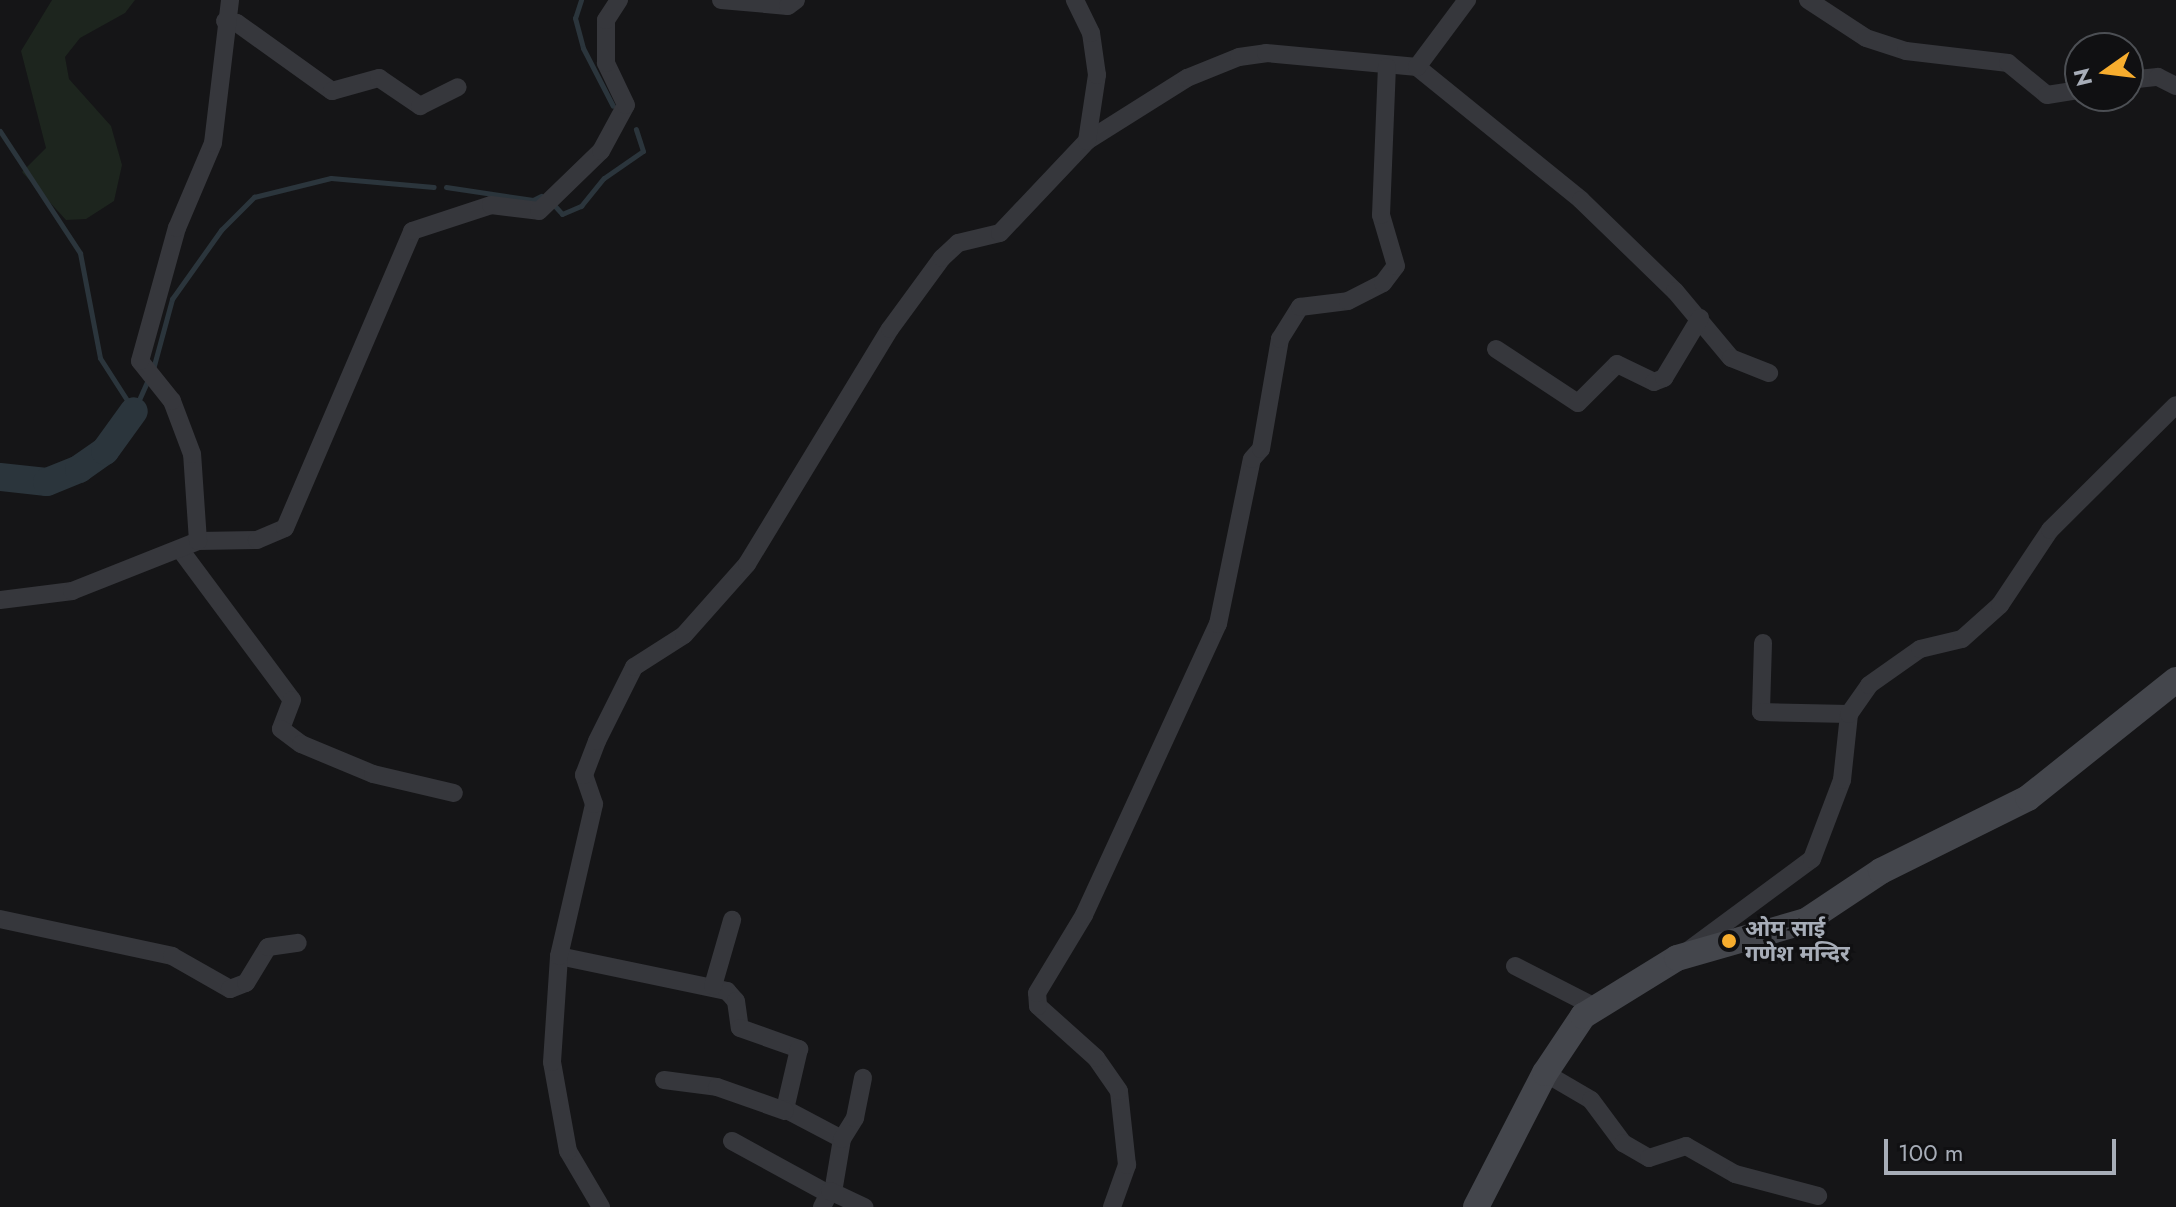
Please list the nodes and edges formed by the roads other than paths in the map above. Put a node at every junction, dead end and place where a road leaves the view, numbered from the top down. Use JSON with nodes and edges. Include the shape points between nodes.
{"nodes":[{"id":1,"x":230,"y":0,"type":"edge"},
{"id":2,"x":619,"y":0,"type":"edge"},
{"id":3,"x":721,"y":0,"type":"edge"},
{"id":4,"x":796,"y":0,"type":"edge"},
{"id":5,"x":1075,"y":0,"type":"edge"},
{"id":6,"x":1467,"y":0,"type":"edge"},
{"id":7,"x":1808,"y":0,"type":"edge"},
{"id":8,"x":225,"y":21,"type":"junction"},
{"id":9,"x":1387,"y":67,"type":"junction"},
{"id":10,"x":1417,"y":67,"type":"junction"},
{"id":11,"x":2144,"y":78,"type":"edge"},
{"id":12,"x":2176,"y":86,"type":"edge"},
{"id":13,"x":458,"y":87,"type":"dead end"},
{"id":14,"x":2064,"y":92,"type":"edge"},
{"id":15,"x":1087,"y":141,"type":"junction"},
{"id":16,"x":1700,"y":318,"type":"junction"},
{"id":17,"x":1496,"y":349,"type":"dead end"},
{"id":18,"x":1769,"y":373,"type":"dead end"},
{"id":19,"x":2176,"y":405,"type":"edge"},
{"id":20,"x":198,"y":541,"type":"junction"},
{"id":21,"x":182,"y":552,"type":"junction"},
{"id":22,"x":0,"y":600,"type":"edge"},
{"id":23,"x":1763,"y":643,"type":"dead end"},
{"id":24,"x":2176,"y":680,"type":"edge"},
{"id":25,"x":1849,"y":714,"type":"junction"},
{"id":26,"x":454,"y":793,"type":"dead end"},
{"id":27,"x":0,"y":919,"type":"edge"},
{"id":28,"x":732,"y":920,"type":"dead end"},
{"id":29,"x":298,"y":943,"type":"dead end"},
{"id":30,"x":559,"y":956,"type":"junction"},
{"id":31,"x":1677,"y":958,"type":"junction"},
{"id":32,"x":1515,"y":966,"type":"dead end"},
{"id":33,"x":713,"y":986,"type":"junction"},
{"id":34,"x":1595,"y":1007,"type":"junction"},
{"id":35,"x":1545,"y":1073,"type":"junction"},
{"id":36,"x":863,"y":1078,"type":"dead end"},
{"id":37,"x":664,"y":1080,"type":"dead end"},
{"id":38,"x":785,"y":1111,"type":"junction"},
{"id":39,"x":842,"y":1139,"type":"junction"},
{"id":40,"x":732,"y":1141,"type":"dead end"},
{"id":41,"x":1818,"y":1196,"type":"dead end"},
{"id":42,"x":827,"y":1197,"type":"edge"},
{"id":43,"x":601,"y":1207,"type":"edge"},
{"id":44,"x":864,"y":1207,"type":"edge"},
{"id":45,"x":1112,"y":1207,"type":"edge"},
{"id":46,"x":1476,"y":1207,"type":"edge"}],
"edges":[{"from":1,"to":8,"type":"street"},
{"from":2,"to":20,"type":"street","via":[[606,20],[606,63],[626,105],[601,151],[539,211],[491,205],[412,231],[285,528],[257,540]]},
{"from":3,"to":4,"type":"street","via":[[788,6]]},
{"from":5,"to":15,"type":"street","via":[[1091,33],[1097,75]]},
{"from":6,"to":10,"type":"street"},
{"from":7,"to":14,"type":"street","via":[[1866,38],[1906,51],[2008,63],[2047,95]]},
{"from":8,"to":13,"type":"street","via":[[237,23],[332,91],[379,78],[420,106]]},
{"from":8,"to":20,"type":"street","via":[[213,143],[177,228],[142,352],[144,370],[162,387],[192,454]]},
{"from":9,"to":10,"type":"street"},
{"from":9,"to":15,"type":"street","via":[[1266,53],[1239,57],[1187,78]]},
{"from":9,"to":45,"type":"street","via":[[1388,125],[1379,185],[1381,215],[1396,266],[1383,283],[1348,301],[1300,307],[1280,339],[1264,401],[1261,449],[1252,459],[1218,624],[1084,915],[1037,993],[1038,1006],[1096,1058],[1119,1091],[1127,1165]]},
{"from":10,"to":16,"type":"street","via":[[1581,200]]},
{"from":11,"to":12,"type":"street","via":[[2158,77]]},
{"from":15,"to":30,"type":"street","via":[[1000,233],[958,243],[942,258],[767,529],[699,621],[634,667],[618,692],[584,775],[594,804]]},
{"from":16,"to":17,"type":"street","via":[[1664,378],[1654,382],[1617,364],[1578,403]]},
{"from":16,"to":18,"type":"street","via":[[1731,358]]},
{"from":19,"to":25,"type":"street","via":[[2050,530],[2000,605],[1962,639],[1891,664]]},
{"from":20,"to":21,"type":"street"},
{"from":21,"to":22,"type":"street","via":[[104,575],[72,591]]},
{"from":21,"to":26,"type":"street","via":[[292,700],[281,729],[301,744],[373,774]]},
{"from":23,"to":25,"type":"street","via":[[1761,712]]},
{"from":24,"to":31,"type":"street","via":[[2028,798],[1881,871],[1806,921]]},
{"from":25,"to":31,"type":"street","via":[[1842,780],[1812,859]]},
{"from":27,"to":29,"type":"street","via":[[172,956],[230,989],[246,983],[268,947]]},
{"from":28,"to":33,"type":"street"},
{"from":30,"to":33,"type":"street"},
{"from":30,"to":43,"type":"street","via":[[554,1085],[568,1151]]},
{"from":31,"to":34,"type":"street"},
{"from":32,"to":34,"type":"street"},
{"from":33,"to":38,"type":"street","via":[[733,996],[740,1028],[799,1049]]},
{"from":34,"to":35,"type":"street","via":[[1567,1035]]},
{"from":35,"to":41,"type":"street","via":[[1591,1100],[1623,1143],[1649,1158],[1686,1146],[1735,1174]]},
{"from":35,"to":46,"type":"street"},
{"from":36,"to":39,"type":"street","via":[[855,1118]]},
{"from":37,"to":38,"type":"street","via":[[717,1087]]},
{"from":38,"to":39,"type":"street"},
{"from":39,"to":42,"type":"street"},
{"from":40,"to":42,"type":"street"},
{"from":42,"to":44,"type":"street"}]}
